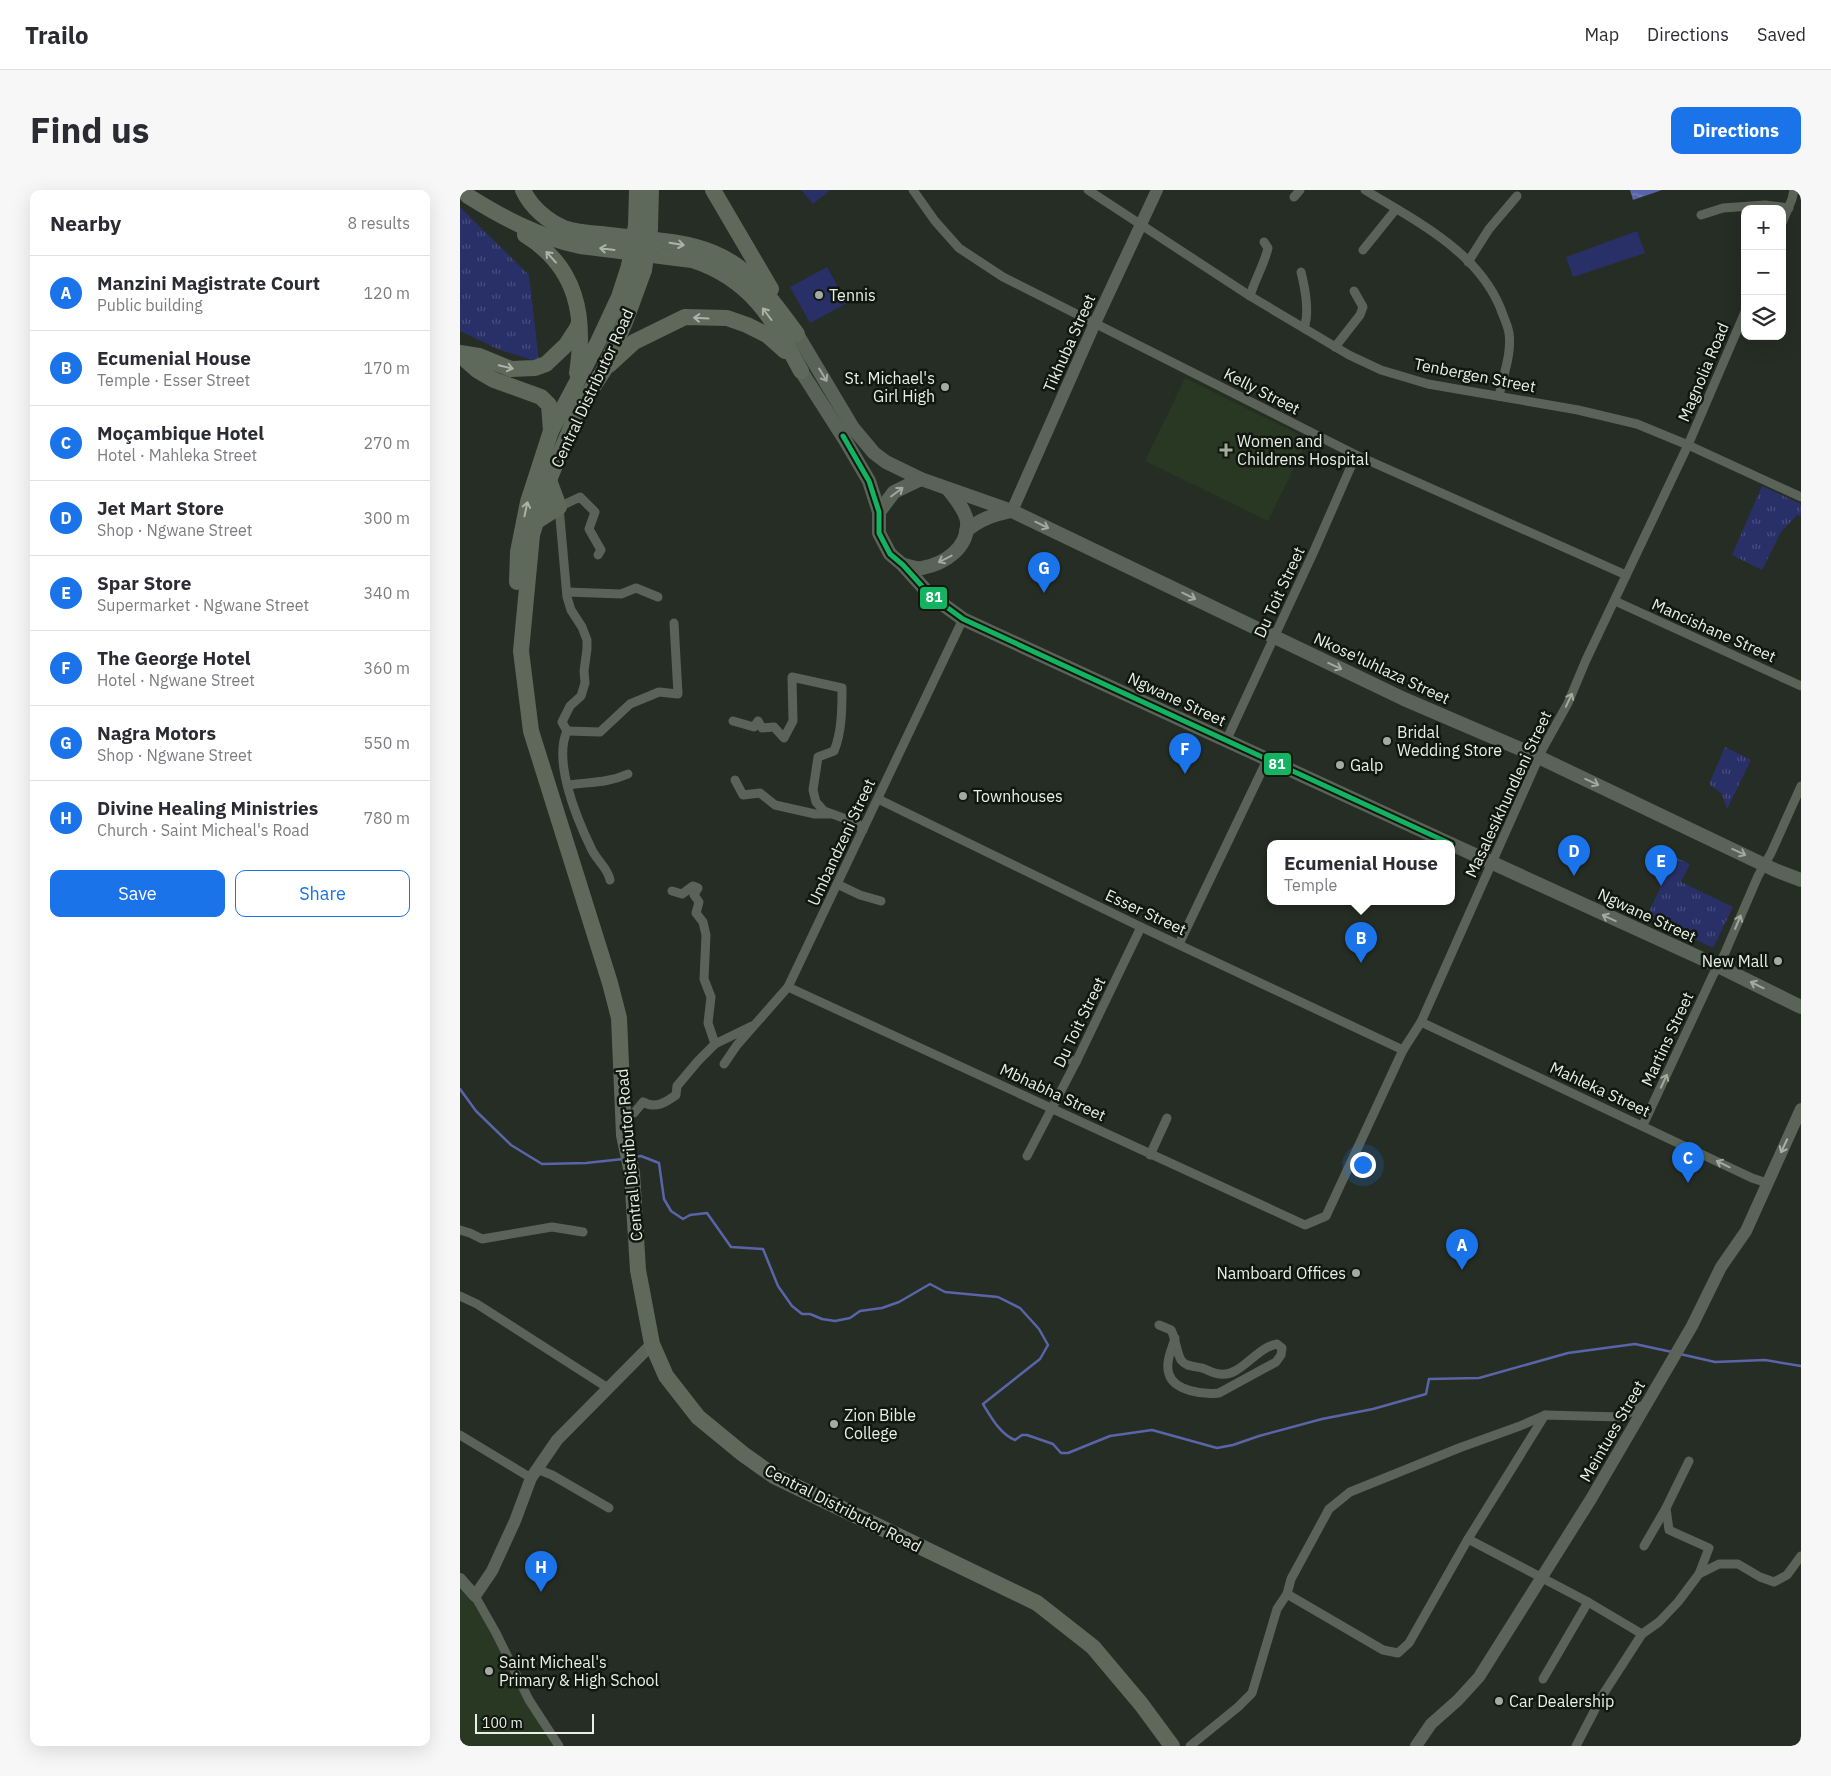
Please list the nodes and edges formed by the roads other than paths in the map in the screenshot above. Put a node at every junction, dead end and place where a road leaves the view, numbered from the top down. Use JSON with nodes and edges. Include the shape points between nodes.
{"nodes":[{"id":1,"x":523,"y":190,"type":"edge"},
{"id":2,"x":637,"y":190,"type":"edge"},
{"id":3,"x":651,"y":190,"type":"edge"},
{"id":4,"x":713,"y":190,"type":"edge"},
{"id":5,"x":718,"y":190,"type":"edge"},
{"id":6,"x":913,"y":190,"type":"edge"},
{"id":7,"x":1088,"y":190,"type":"edge"},
{"id":8,"x":1157,"y":190,"type":"edge"},
{"id":9,"x":1365,"y":190,"type":"edge"},
{"id":10,"x":465,"y":193,"type":"edge"},
{"id":11,"x":1517,"y":196,"type":"dead end"},
{"id":12,"x":1794,"y":200,"type":"edge"},
{"id":13,"x":1396,"y":210,"type":"junction"},
{"id":14,"x":1701,"y":215,"type":"dead end"},
{"id":15,"x":1786,"y":215,"type":"edge"},
{"id":16,"x":1142,"y":224,"type":"junction"},
{"id":17,"x":643,"y":226,"type":"junction"},
{"id":18,"x":1264,"y":242,"type":"dead end"},
{"id":19,"x":1363,"y":250,"type":"dead end"},
{"id":20,"x":755,"y":262,"type":"junction"},
{"id":21,"x":1468,"y":262,"type":"junction"},
{"id":22,"x":636,"y":268,"type":"junction"},
{"id":23,"x":1301,"y":272,"type":"dead end"},
{"id":24,"x":1354,"y":291,"type":"dead end"},
{"id":25,"x":1250,"y":296,"type":"junction"},
{"id":26,"x":580,"y":316,"type":"junction"},
{"id":27,"x":1741,"y":321,"type":"edge"},
{"id":28,"x":1095,"y":323,"type":"junction"},
{"id":29,"x":1304,"y":328,"type":"junction"},
{"id":30,"x":797,"y":334,"type":"junction"},
{"id":31,"x":1335,"y":347,"type":"junction"},
{"id":32,"x":460,"y":354,"type":"edge"},
{"id":33,"x":604,"y":370,"type":"junction"},
{"id":34,"x":801,"y":371,"type":"junction"},
{"id":35,"x":576,"y":382,"type":"junction"},
{"id":36,"x":1499,"y":396,"type":"junction"},
{"id":37,"x":551,"y":431,"type":"junction"},
{"id":38,"x":1688,"y":445,"type":"junction"},
{"id":39,"x":1356,"y":455,"type":"junction"},
{"id":40,"x":921,"y":479,"type":"junction"},
{"id":41,"x":549,"y":480,"type":"junction"},
{"id":42,"x":948,"y":489,"type":"junction"},
{"id":43,"x":1801,"y":497,"type":"edge"},
{"id":44,"x":559,"y":507,"type":"junction"},
{"id":45,"x":1012,"y":511,"type":"junction"},
{"id":46,"x":879,"y":512,"type":"junction"},
{"id":47,"x":537,"y":521,"type":"junction"},
{"id":48,"x":966,"y":531,"type":"junction"},
{"id":49,"x":598,"y":555,"type":"dead end"},
{"id":50,"x":903,"y":565,"type":"junction"},
{"id":51,"x":1626,"y":575,"type":"junction"},
{"id":52,"x":567,"y":592,"type":"junction"},
{"id":53,"x":658,"y":597,"type":"dead end"},
{"id":54,"x":1615,"y":601,"type":"junction"},
{"id":55,"x":963,"y":619,"type":"junction"},
{"id":56,"x":674,"y":623,"type":"dead end"},
{"id":57,"x":1275,"y":637,"type":"junction"},
{"id":58,"x":1801,"y":686,"type":"edge"},
{"id":59,"x":733,"y":721,"type":"dead end"},
{"id":60,"x":567,"y":731,"type":"junction"},
{"id":61,"x":1226,"y":741,"type":"junction"},
{"id":62,"x":1540,"y":759,"type":"junction"},
{"id":63,"x":1267,"y":760,"type":"junction"},
{"id":64,"x":628,"y":774,"type":"dead end"},
{"id":65,"x":735,"y":780,"type":"dead end"},
{"id":66,"x":568,"y":786,"type":"junction"},
{"id":67,"x":1801,"y":786,"type":"edge"},
{"id":68,"x":878,"y":799,"type":"junction"},
{"id":69,"x":830,"y":814,"type":"junction"},
{"id":70,"x":862,"y":830,"type":"junction"},
{"id":71,"x":1442,"y":840,"type":"edge"},
{"id":72,"x":1455,"y":846,"type":"edge"},
{"id":73,"x":1492,"y":863,"type":"junction"},
{"id":74,"x":1765,"y":864,"type":"junction"},
{"id":75,"x":610,"y":880,"type":"dead end"},
{"id":76,"x":1801,"y":880,"type":"edge"},
{"id":77,"x":837,"y":884,"type":"junction"},
{"id":78,"x":672,"y":891,"type":"dead end"},
{"id":79,"x":881,"y":901,"type":"dead end"},
{"id":80,"x":1141,"y":927,"type":"junction"},
{"id":81,"x":1179,"y":944,"type":"junction"},
{"id":82,"x":1718,"y":966,"type":"junction"},
{"id":83,"x":788,"y":987,"type":"junction"},
{"id":84,"x":1801,"y":1006,"type":"edge"},
{"id":85,"x":1421,"y":1022,"type":"junction"},
{"id":86,"x":755,"y":1025,"type":"junction"},
{"id":87,"x":715,"y":1044,"type":"junction"},
{"id":88,"x":1403,"y":1050,"type":"junction"},
{"id":89,"x":1061,"y":1057,"type":"dead end"},
{"id":90,"x":1076,"y":1062,"type":"junction"},
{"id":91,"x":724,"y":1064,"type":"dead end"},
{"id":92,"x":1052,"y":1108,"type":"junction"},
{"id":93,"x":1801,"y":1109,"type":"edge"},
{"id":94,"x":622,"y":1114,"type":"junction"},
{"id":95,"x":1167,"y":1118,"type":"dead end"},
{"id":96,"x":1643,"y":1125,"type":"junction"},
{"id":97,"x":621,"y":1136,"type":"junction"},
{"id":98,"x":1150,"y":1155,"type":"junction"},
{"id":99,"x":1027,"y":1156,"type":"dead end"},
{"id":100,"x":1767,"y":1183,"type":"junction"},
{"id":101,"x":1305,"y":1225,"type":"joint"},
{"id":102,"x":460,"y":1230,"type":"edge"},
{"id":103,"x":583,"y":1232,"type":"dead end"},
{"id":104,"x":460,"y":1296,"type":"edge"},
{"id":105,"x":1159,"y":1326,"type":"dead end"},
{"id":106,"x":1175,"y":1338,"type":"junction"},
{"id":107,"x":649,"y":1346,"type":"junction"},
{"id":108,"x":608,"y":1388,"type":"junction"},
{"id":109,"x":1648,"y":1403,"type":"junction"},
{"id":110,"x":1545,"y":1415,"type":"junction"},
{"id":111,"x":460,"y":1435,"type":"edge"},
{"id":112,"x":1689,"y":1461,"type":"dead end"},
{"id":113,"x":534,"y":1473,"type":"junction"},
{"id":114,"x":609,"y":1508,"type":"dead end"},
{"id":115,"x":1666,"y":1508,"type":"junction"},
{"id":116,"x":1468,"y":1539,"type":"junction"},
{"id":117,"x":1644,"y":1546,"type":"dead end"},
{"id":118,"x":1801,"y":1556,"type":"edge"},
{"id":119,"x":1699,"y":1574,"type":"junction"},
{"id":120,"x":1543,"y":1578,"type":"junction"},
{"id":121,"x":460,"y":1579,"type":"edge"},
{"id":122,"x":1286,"y":1594,"type":"junction"},
{"id":123,"x":476,"y":1596,"type":"junction"},
{"id":124,"x":1588,"y":1602,"type":"junction"},
{"id":125,"x":1642,"y":1634,"type":"junction"},
{"id":126,"x":1544,"y":1679,"type":"dead end"},
{"id":127,"x":559,"y":1746,"type":"edge"},
{"id":128,"x":1159,"y":1746,"type":"edge"},
{"id":129,"x":1172,"y":1746,"type":"edge"},
{"id":130,"x":1190,"y":1746,"type":"edge"},
{"id":131,"x":1416,"y":1746,"type":"edge"},
{"id":132,"x":1576,"y":1746,"type":"edge"}],
"edges":[{"from":1,"to":30,"type":"highway","one_way":true,"via":[[534,207],[564,228],[673,243],[714,253],[748,274]]},
{"from":2,"to":17,"type":"highway"},
{"from":3,"to":17,"type":"highway"},
{"from":4,"to":20,"type":"highway"},
{"from":5,"to":20,"type":"highway"},
{"from":6,"to":28,"type":"street","name":"Kelly Street","via":[[959,248],[1003,277]]},
{"from":7,"to":16,"type":"street","name":"Tenbergen Street"},
{"from":8,"to":16,"type":"street","name":"Tikhuba Street"},
{"from":9,"to":13,"type":"street"},
{"from":26,"to":10,"type":"highway","one_way":true,"via":[[568,280],[555,262],[531,239],[499,220]]},
{"from":34,"to":10,"type":"highway","one_way":true,"via":[[770,318],[726,274],[692,260],[562,242],[515,223]]},
{"from":11,"to":21,"type":"street","via":[[1488,228]]},
{"from":12,"to":14,"type":"street","via":[[1723,208]]},
{"from":12,"to":15,"type":"street"},
{"from":13,"to":19,"type":"street"},
{"from":13,"to":21,"type":"street","via":[[1448,242]]},
{"from":16,"to":25,"type":"street","name":"Tenbergen Street"},
{"from":16,"to":28,"type":"street","name":"Tikhuba Street"},
{"from":17,"to":22,"type":"highway","bridge":true},
{"from":18,"to":25,"type":"street","via":[[1268,248]]},
{"from":20,"to":30,"type":"highway"},
{"from":21,"to":36,"type":"street","via":[[1498,301],[1509,333],[1508,358]]},
{"from":22,"to":33,"type":"highway","name":"Central Distributor Road","via":[[625,322]]},
{"from":22,"to":35,"type":"highway","name":"Central Distributor Road"},
{"from":23,"to":29,"type":"street","via":[[1306,304]]},
{"from":24,"to":31,"type":"street","via":[[1363,307]]},
{"from":25,"to":29,"type":"street","name":"Tenbergen Street"},
{"from":32,"to":26,"type":"highway","one_way":true,"via":[[478,356],[511,369],[535,368],[546,364],[566,345],[578,328]]},
{"from":26,"to":35,"type":"highway","via":[[581,342]]},
{"from":27,"to":38,"type":"street","name":"Magnolia Road"},
{"from":28,"to":39,"type":"street","name":"Kelly Street"},
{"from":28,"to":45,"type":"street","name":"Tikhuba Street"},
{"from":29,"to":31,"type":"street","name":"Tenbergen Street"},
{"from":30,"to":40,"type":"main road","one_way":true,"via":[[865,444],[886,462]]},
{"from":31,"to":36,"type":"street","name":"Tenbergen Street","via":[[1380,370],[1428,384]]},
{"from":32,"to":37,"type":"highway","via":[[494,380],[541,397],[549,405]]},
{"from":34,"to":33,"type":"highway","one_way":true,"via":[[777,343],[747,325],[727,318],[685,317],[634,342]]},
{"from":33,"to":41,"type":"highway","name":"Central Distributor Road","via":[[579,408]]},
{"from":34,"to":46,"type":"main road","via":[[869,481]]},
{"from":35,"to":37,"type":"highway","name":"Central Distributor Road"},
{"from":36,"to":38,"type":"street","name":"Tenbergen Street","via":[[1637,424]]},
{"from":97,"to":37,"type":"highway","name":"Central Distributor Road","one_way":true,"via":[[614,1093],[613,1020],[526,730],[516,653],[518,552],[528,502]]},
{"from":38,"to":43,"type":"street","name":"Tenbergen Street"},
{"from":38,"to":51,"type":"street","name":"Masalesikhundleni Street"},
{"from":39,"to":51,"type":"street","name":"Kelly Street"},
{"from":39,"to":57,"type":"street","name":"Du Toit Street"},
{"from":40,"to":42,"type":"main road"},
{"from":46,"to":40,"type":"main road","one_way":true,"via":[[894,492]]},
{"from":41,"to":44,"type":"highway"},
{"from":41,"to":47,"type":"highway","name":"Central Distributor Road"},
{"from":42,"to":45,"type":"main road","name":"Nkose'luhlaza Street"},
{"from":42,"to":48,"type":"main road","via":[[967,521]]},
{"from":44,"to":47,"type":"highway"},
{"from":44,"to":49,"type":"street","via":[[580,497],[595,512],[589,530],[601,550]]},
{"from":44,"to":52,"type":"street"},
{"from":45,"to":48,"type":"main road","via":[[986,517]]},
{"from":45,"to":57,"type":"main road","name":"Nkose'luhlaza Street","one_way":true},
{"from":46,"to":50,"type":"main road","via":[[882,542]]},
{"from":47,"to":94,"type":"highway","name":"Central Distributor Road","via":[[532,534],[522,651],[531,731],[620,1018]]},
{"from":48,"to":50,"type":"main road","one_way":true,"via":[[956,553],[920,568]]},
{"from":50,"to":55,"type":"main road","name":"Ngwane Street","via":[[930,595]]},
{"from":51,"to":54,"type":"street","name":"Masalesikhundleni Street"},
{"from":52,"to":53,"type":"street","via":[[621,594],[636,588]]},
{"from":52,"to":60,"type":"street","via":[[571,610],[587,640],[585,683],[581,696],[570,706],[562,722]]},
{"from":54,"to":58,"type":"street","name":"Mancishane Street"},
{"from":62,"to":54,"type":"street","name":"Masalesikhundleni Street","one_way":true},
{"from":55,"to":61,"type":"main road","name":"Ngwane Street"},
{"from":55,"to":68,"type":"street","name":"Umbandzeni Street"},
{"from":56,"to":60,"type":"street","via":[[678,694],[659,692],[630,704],[600,732]]},
{"from":57,"to":61,"type":"street","name":"Du Toit Street"},
{"from":57,"to":62,"type":"main road","name":"Nkose'luhlaza Street","one_way":true},
{"from":59,"to":69,"type":"street","via":[[754,727],[758,721],[762,728],[774,727],[784,738],[793,720],[792,677],[842,688],[838,741],[834,751],[818,757],[813,790],[816,802]]},
{"from":60,"to":66,"type":"street","via":[[562,755]]},
{"from":61,"to":63,"type":"main road","name":"Ngwane Street"},
{"from":62,"to":73,"type":"street","name":"Masalesikhundleni Street"},
{"from":62,"to":74,"type":"main road","name":"Nkose'luhlaza Street","one_way":true},
{"from":63,"to":71,"type":"main road","name":"Ngwane Street"},
{"from":63,"to":81,"type":"street"},
{"from":64,"to":66,"type":"street","via":[[616,779]]},
{"from":65,"to":69,"type":"street","via":[[743,795],[760,793],[775,805]]},
{"from":66,"to":75,"type":"street","via":[[591,850],[610,874]]},
{"from":67,"to":74,"type":"street"},
{"from":68,"to":70,"type":"street","name":"Umbandzeni Street"},
{"from":68,"to":80,"type":"street","name":"Esser Street"},
{"from":69,"to":70,"type":"street","via":[[857,823]]},
{"from":70,"to":77,"type":"street","name":"Umbandzeni Street"},
{"from":72,"to":73,"type":"main road","name":"Ngwane Street"},
{"from":82,"to":73,"type":"main road","name":"Ngwane Street","one_way":true},
{"from":73,"to":85,"type":"street","name":"Masalesikhundleni Street"},
{"from":74,"to":76,"type":"main road","name":"Nkose'luhlaza Street"},
{"from":82,"to":74,"type":"street","name":"Martins Street","one_way":true},
{"from":77,"to":79,"type":"street"},
{"from":77,"to":83,"type":"street","name":"Umbandzeni Street"},
{"from":78,"to":87,"type":"street","via":[[682,894],[692,884],[698,888],[694,895],[699,902],[696,913],[703,922],[706,935],[704,979],[710,997],[708,1023]]},
{"from":80,"to":81,"type":"street","name":"Esser Street"},
{"from":80,"to":90,"type":"street","name":"Du Toit Street"},
{"from":81,"to":88,"type":"street","name":"Esser Street"},
{"from":84,"to":82,"type":"main road","name":"Ngwane Street","one_way":true},
{"from":96,"to":82,"type":"street","name":"Martins Street","one_way":true},
{"from":83,"to":86,"type":"street","name":"Umbandzeni Street"},
{"from":83,"to":92,"type":"street","name":"Mbhabha Street"},
{"from":85,"to":88,"type":"street","name":"Masalesikhundleni Street"},
{"from":85,"to":96,"type":"street","name":"Mahleka Street"},
{"from":86,"to":87,"type":"street"},
{"from":86,"to":91,"type":"street","name":"Umbandzeni Street"},
{"from":87,"to":94,"type":"street","via":[[677,1086],[676,1095],[663,1104],[643,1102],[634,1113]]},
{"from":88,"to":101,"type":"street","name":"Masalesikhundleni Street","via":[[1326,1216]]},
{"from":89,"to":90,"type":"street"},
{"from":90,"to":92,"type":"street","name":"Du Toit Street"},
{"from":92,"to":98,"type":"street","name":"Mbhabha Street"},
{"from":92,"to":99,"type":"street","name":"Du Toit Street"},
{"from":93,"to":100,"type":"street","name":"Meintues Street","one_way":true},
{"from":94,"to":97,"type":"highway","name":"Central Distributor Road"},
{"from":95,"to":98,"type":"street"},
{"from":100,"to":96,"type":"street","name":"Mahleka Street","one_way":true},
{"from":97,"to":107,"type":"highway","name":"Central Distributor Road","via":[[629,1173]]},
{"from":98,"to":101,"type":"street","name":"Mbhabha Street"},
{"from":100,"to":109,"type":"street","name":"Meintues Street","via":[[1746,1231],[1721,1267]]},
{"from":102,"to":103,"type":"street","via":[[482,1240],[552,1226]]},
{"from":104,"to":108,"type":"street"},
{"from":105,"to":106,"type":"street","via":[[1171,1330]]},
{"from":106,"to":106,"type":"street","via":[[1181,1359],[1188,1366],[1222,1375],[1232,1373],[1269,1346],[1277,1344],[1282,1348],[1276,1362],[1219,1393],[1209,1394],[1185,1388],[1169,1374],[1168,1358]]},
{"from":107,"to":108,"type":"street"},
{"from":107,"to":128,"type":"highway","name":"Central Distributor Road","via":[[660,1378],[694,1422],[738,1460],[774,1482],[1038,1611],[1087,1652]]},
{"from":107,"to":129,"type":"highway","name":"Central Distributor Road","via":[[666,1376],[698,1417],[774,1476],[1037,1603],[1093,1648]]},
{"from":108,"to":113,"type":"street","via":[[557,1440]]},
{"from":109,"to":110,"type":"street","via":[[1621,1417]]},
{"from":109,"to":120,"type":"street","name":"Meintues Street"},
{"from":110,"to":116,"type":"street"},
{"from":110,"to":122,"type":"street","via":[[1344,1496],[1321,1520],[1290,1579]]},
{"from":111,"to":113,"type":"street"},
{"from":112,"to":115,"type":"street"},
{"from":113,"to":114,"type":"street","via":[[573,1486]]},
{"from":113,"to":123,"type":"street","via":[[492,1571]]},
{"from":115,"to":117,"type":"street"},
{"from":115,"to":119,"type":"street","via":[[1669,1530],[1709,1548]]},
{"from":116,"to":120,"type":"street"},
{"from":116,"to":122,"type":"street","via":[[1409,1643],[1398,1653],[1382,1650]]},
{"from":118,"to":119,"type":"street","via":[[1788,1574],[1774,1582],[1738,1564],[1718,1564]]},
{"from":119,"to":125,"type":"street","via":[[1659,1622]]},
{"from":120,"to":124,"type":"street"},
{"from":120,"to":131,"type":"street","name":"Meintues Street","via":[[1479,1677],[1431,1724]]},
{"from":121,"to":123,"type":"street"},
{"from":122,"to":130,"type":"street","via":[[1277,1609],[1252,1693]]},
{"from":123,"to":127,"type":"street","via":[[529,1700]]},
{"from":124,"to":125,"type":"street"},
{"from":124,"to":126,"type":"street"},
{"from":125,"to":132,"type":"street","via":[[1602,1696]]}]}
